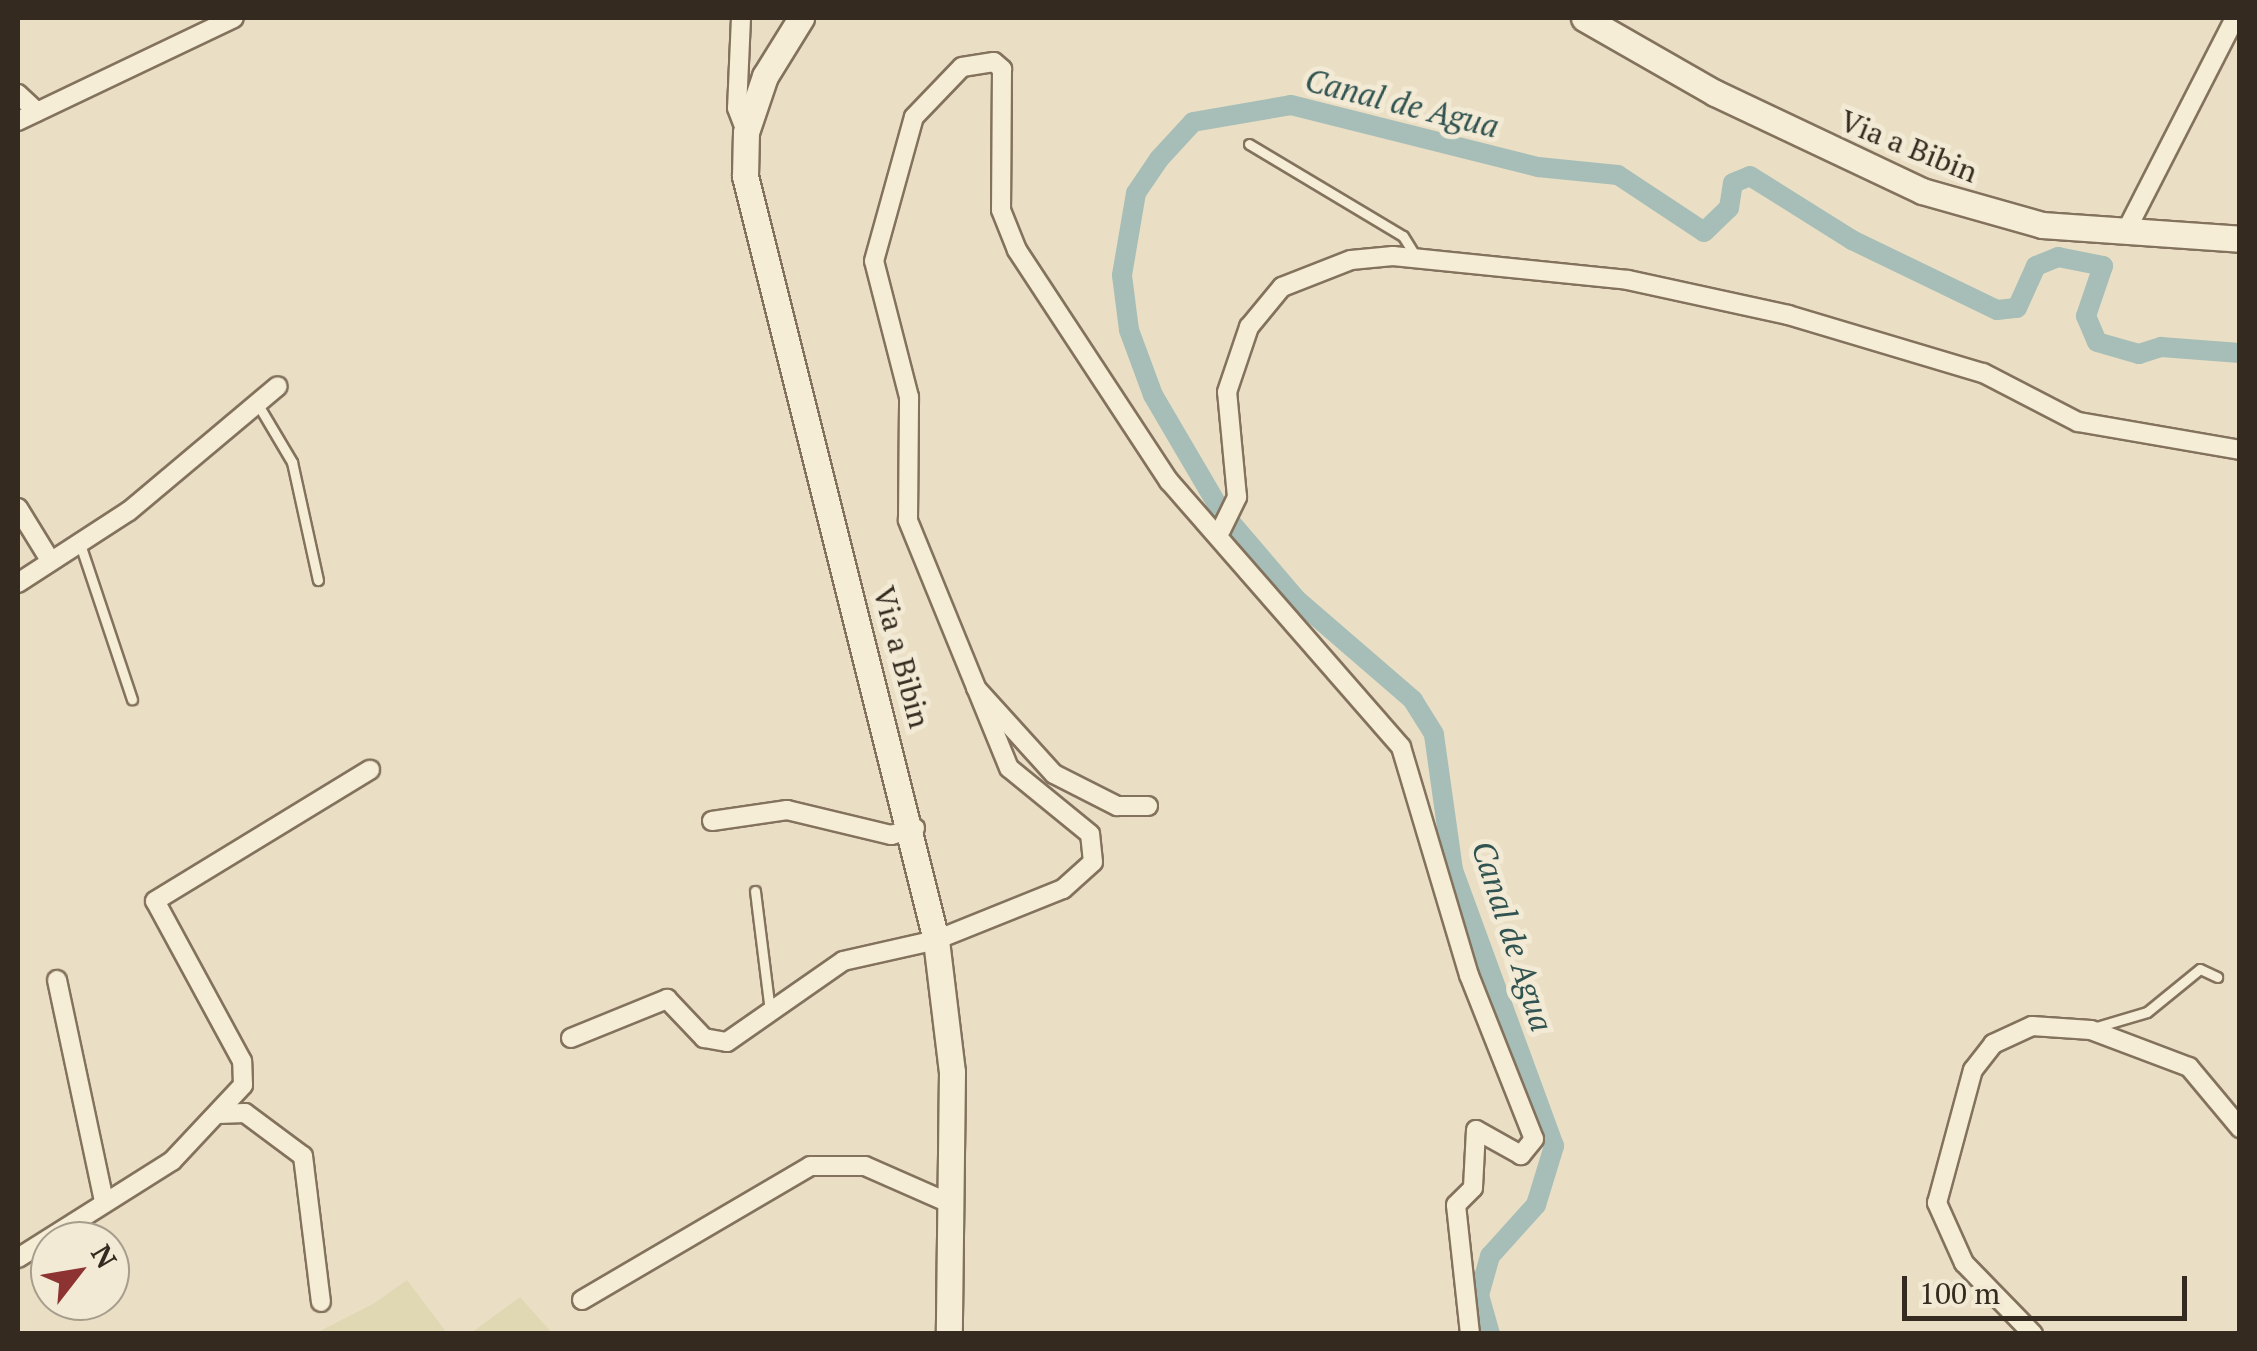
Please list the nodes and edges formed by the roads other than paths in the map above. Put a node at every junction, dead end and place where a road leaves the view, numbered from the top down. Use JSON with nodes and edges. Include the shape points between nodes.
{"nodes":[{"id":1,"x":234,"y":18,"type":"edge"},
{"id":2,"x":741,"y":18,"type":"edge"},
{"id":3,"x":801,"y":18,"type":"edge"},
{"id":4,"x":1584,"y":18,"type":"edge"},
{"id":5,"x":2235,"y":18,"type":"edge"},
{"id":6,"x":18,"y":94,"type":"edge"},
{"id":7,"x":37,"y":112,"type":"junction"},
{"id":8,"x":18,"y":121,"type":"edge"},
{"id":9,"x":746,"y":132,"type":"junction"},
{"id":10,"x":1248,"y":144,"type":"dead end"},
{"id":11,"x":2126,"y":231,"type":"junction"},
{"id":12,"x":2240,"y":239,"type":"edge"},
{"id":13,"x":1417,"y":258,"type":"junction"},
{"id":14,"x":278,"y":386,"type":"dead end"},
{"id":15,"x":257,"y":403,"type":"junction"},
{"id":16,"x":2240,"y":450,"type":"edge"},
{"id":17,"x":18,"y":508,"type":"edge"},
{"id":18,"x":1227,"y":518,"type":"junction"},
{"id":19,"x":79,"y":541,"type":"junction"},
{"id":20,"x":50,"y":560,"type":"junction"},
{"id":21,"x":318,"y":580,"type":"dead end"},
{"id":22,"x":18,"y":583,"type":"edge"},
{"id":23,"x":976,"y":688,"type":"junction"},
{"id":24,"x":132,"y":699,"type":"dead end"},
{"id":25,"x":370,"y":770,"type":"dead end"},
{"id":26,"x":1148,"y":806,"type":"dead end"},
{"id":27,"x":712,"y":822,"type":"dead end"},
{"id":28,"x":915,"y":828,"type":"junction"},
{"id":29,"x":755,"y":891,"type":"dead end"},
{"id":30,"x":936,"y":940,"type":"junction"},
{"id":31,"x":2217,"y":976,"type":"dead end"},
{"id":32,"x":57,"y":980,"type":"dead end"},
{"id":33,"x":770,"y":1014,"type":"junction"},
{"id":34,"x":2091,"y":1030,"type":"junction"},
{"id":35,"x":571,"y":1038,"type":"dead end"},
{"id":36,"x":218,"y":1114,"type":"junction"},
{"id":37,"x":2240,"y":1128,"type":"edge"},
{"id":38,"x":104,"y":1202,"type":"junction"},
{"id":39,"x":947,"y":1202,"type":"junction"},
{"id":40,"x":18,"y":1258,"type":"edge"},
{"id":41,"x":582,"y":1300,"type":"dead end"},
{"id":42,"x":321,"y":1302,"type":"dead end"},
{"id":43,"x":949,"y":1334,"type":"edge"},
{"id":44,"x":1470,"y":1334,"type":"edge"},
{"id":45,"x":2032,"y":1334,"type":"edge"}],
"edges":[{"from":1,"to":7,"type":"street"},
{"from":2,"to":9,"type":"street","via":[[737,108]]},
{"from":3,"to":9,"type":"street","name":"Via a Bibin","via":[[765,76]]},
{"from":4,"to":11,"type":"street","name":"Via a Bibin","via":[[1715,93],[1922,191],[2042,224]]},
{"from":5,"to":11,"type":"street"},
{"from":6,"to":7,"type":"street"},
{"from":7,"to":8,"type":"street"},
{"from":9,"to":28,"type":"street","name":"Via a Bibin","via":[[752,228]]},
{"from":10,"to":13,"type":"lane","via":[[1404,236]]},
{"from":11,"to":12,"type":"street","name":"Via a Bibin"},
{"from":13,"to":16,"type":"street","via":[[1628,280],[1788,315],[1983,374],[2078,422]]},
{"from":13,"to":18,"type":"street","via":[[1352,260],[1269,295],[1227,392]]},
{"from":14,"to":15,"type":"street"},
{"from":15,"to":19,"type":"street"},
{"from":15,"to":21,"type":"lane","via":[[292,462]]},
{"from":17,"to":20,"type":"street"},
{"from":18,"to":23,"type":"street","via":[[1169,481],[1018,250],[1001,210],[1002,68],[962,67],[914,117],[878,221],[874,262],[909,396],[908,520]]},
{"from":18,"to":44,"type":"street","via":[[1400,747],[1462,956],[1523,1104],[1534,1148],[1521,1156],[1478,1128],[1473,1188],[1456,1206]]},
{"from":19,"to":20,"type":"street"},
{"from":19,"to":24,"type":"lane"},
{"from":20,"to":22,"type":"street"},
{"from":23,"to":26,"type":"street","via":[[1054,774],[1117,806]]},
{"from":23,"to":30,"type":"street","via":[[1009,768],[1090,834],[1095,851],[1063,889]]},
{"from":25,"to":36,"type":"street","via":[[155,900],[242,1061],[243,1085]]},
{"from":27,"to":28,"type":"street","via":[[787,810],[891,835]]},
{"from":28,"to":30,"type":"street","name":"Via a Bibin"},
{"from":29,"to":33,"type":"lane"},
{"from":30,"to":33,"type":"street","via":[[843,961]]},
{"from":30,"to":39,"type":"street","name":"Via a Bibin","via":[[952,1072]]},
{"from":31,"to":34,"type":"lane","via":[[2200,969],[2147,1012]]},
{"from":32,"to":38,"type":"street"},
{"from":33,"to":35,"type":"street","via":[[711,1043],[668,999]]},
{"from":34,"to":37,"type":"street","via":[[2189,1067]]},
{"from":34,"to":45,"type":"street","via":[[2032,1026],[1982,1056],[1940,1183],[1950,1242]]},
{"from":36,"to":38,"type":"street","via":[[172,1161]]},
{"from":36,"to":42,"type":"street","via":[[245,1113],[303,1156]]},
{"from":38,"to":40,"type":"street"},
{"from":39,"to":41,"type":"street","via":[[865,1166],[810,1166]]},
{"from":39,"to":43,"type":"street","name":"Via a Bibin"}]}
